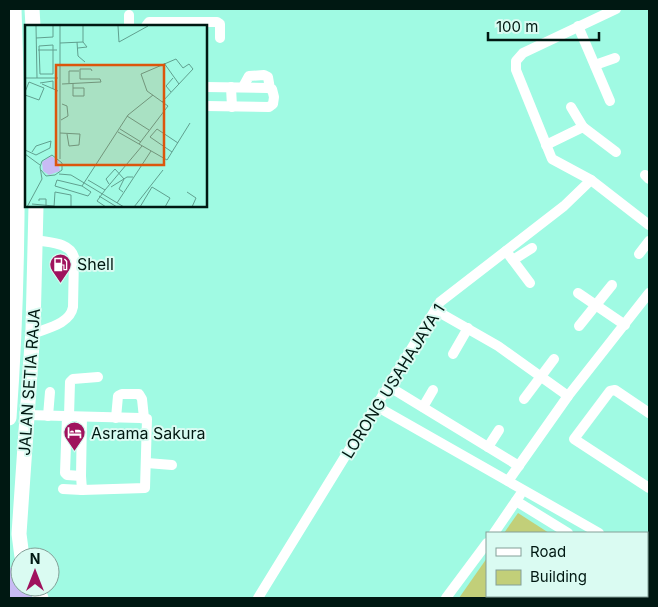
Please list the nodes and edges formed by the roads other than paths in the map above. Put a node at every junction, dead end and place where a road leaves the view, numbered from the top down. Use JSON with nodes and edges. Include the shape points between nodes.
{"nodes":[{"id":1,"x":14,"y":9,"type":"edge"},
{"id":2,"x":32,"y":9,"type":"edge"},
{"id":3,"x":616,"y":9,"type":"edge"},
{"id":4,"x":129,"y":15,"type":"dead end"},
{"id":5,"x":33,"y":25,"type":"edge"},
{"id":6,"x":129,"y":25,"type":"edge"},
{"id":7,"x":147,"y":25,"type":"edge"},
{"id":8,"x":578,"y":26,"type":"junction"},
{"id":9,"x":220,"y":38,"type":"dead end"},
{"id":10,"x":616,"y":58,"type":"dead end"},
{"id":11,"x":594,"y":65,"type":"junction"},
{"id":12,"x":12,"y":77,"type":"edge"},
{"id":13,"x":208,"y":87,"type":"edge"},
{"id":14,"x":231,"y":87,"type":"junction"},
{"id":15,"x":610,"y":101,"type":"dead end"},
{"id":16,"x":208,"y":106,"type":"edge"},
{"id":17,"x":232,"y":106,"type":"junction"},
{"id":18,"x":571,"y":107,"type":"dead end"},
{"id":19,"x":583,"y":128,"type":"junction"},
{"id":20,"x":546,"y":145,"type":"junction"},
{"id":21,"x":616,"y":152,"type":"dead end"},
{"id":22,"x":13,"y":158,"type":"edge"},
{"id":23,"x":591,"y":180,"type":"junction"},
{"id":24,"x":36,"y":208,"type":"edge"},
{"id":25,"x":648,"y":222,"type":"edge"},
{"id":26,"x":36,"y":240,"type":"junction"},
{"id":27,"x":649,"y":241,"type":"edge"},
{"id":28,"x":532,"y":248,"type":"dead end"},
{"id":29,"x":506,"y":251,"type":"junction"},
{"id":30,"x":639,"y":254,"type":"dead end"},
{"id":31,"x":513,"y":260,"type":"junction"},
{"id":32,"x":530,"y":283,"type":"dead end"},
{"id":33,"x":612,"y":285,"type":"dead end"},
{"id":34,"x":578,"y":293,"type":"dead end"},
{"id":35,"x":649,"y":293,"type":"edge"},
{"id":36,"x":595,"y":306,"type":"junction"},
{"id":37,"x":435,"y":310,"type":"junction"},
{"id":38,"x":625,"y":325,"type":"junction"},
{"id":39,"x":578,"y":326,"type":"dead end"},
{"id":40,"x":468,"y":328,"type":"junction"},
{"id":41,"x":32,"y":334,"type":"junction"},
{"id":42,"x":453,"y":354,"type":"dead end"},
{"id":43,"x":554,"y":359,"type":"dead end"},
{"id":44,"x":98,"y":377,"type":"dead end"},
{"id":45,"x":541,"y":377,"type":"junction"},
{"id":46,"x":388,"y":386,"type":"junction"},
{"id":47,"x":433,"y":390,"type":"dead end"},
{"id":48,"x":50,"y":392,"type":"dead end"},
{"id":49,"x":568,"y":396,"type":"junction"},
{"id":50,"x":524,"y":399,"type":"dead end"},
{"id":51,"x":376,"y":406,"type":"junction"},
{"id":52,"x":423,"y":407,"type":"junction"},
{"id":53,"x":649,"y":413,"type":"edge"},
{"id":54,"x":27,"y":415,"type":"junction"},
{"id":55,"x":48,"y":416,"type":"junction"},
{"id":56,"x":68,"y":416,"type":"junction"},
{"id":57,"x":82,"y":416,"type":"junction"},
{"id":58,"x":9,"y":418,"type":"edge"},
{"id":59,"x":116,"y":418,"type":"junction"},
{"id":60,"x":144,"y":418,"type":"junction"},
{"id":61,"x":499,"y":430,"type":"dead end"},
{"id":62,"x":488,"y":447,"type":"junction"},
{"id":63,"x":147,"y":463,"type":"junction"},
{"id":64,"x":172,"y":465,"type":"dead end"},
{"id":65,"x":519,"y":466,"type":"junction"},
{"id":66,"x":81,"y":476,"type":"junction"},
{"id":67,"x":508,"y":480,"type":"junction"},
{"id":68,"x":649,"y":488,"type":"edge"},
{"id":69,"x":63,"y":489,"type":"dead end"},
{"id":70,"x":524,"y":489,"type":"junction"},
{"id":71,"x":82,"y":490,"type":"junction"},
{"id":72,"x":516,"y":501,"type":"junction"},
{"id":73,"x":576,"y":520,"type":"junction"},
{"id":74,"x":495,"y":532,"type":"edge"},
{"id":75,"x":566,"y":532,"type":"edge"},
{"id":76,"x":569,"y":532,"type":"edge"},
{"id":77,"x":597,"y":532,"type":"edge"},
{"id":78,"x":486,"y":544,"type":"edge"},
{"id":79,"x":21,"y":547,"type":"edge"},
{"id":80,"x":258,"y":598,"type":"edge"},
{"id":81,"x":446,"y":598,"type":"edge"}],
"edges":[{"from":1,"to":12,"type":"highway","name":"JALAN SETIA RAJA"},
{"from":2,"to":5,"type":"highway"},
{"from":3,"to":8,"type":"street"},
{"from":4,"to":6,"type":"street"},
{"from":7,"to":9,"type":"street","via":[[149,22],[217,22],[220,24]]},
{"from":8,"to":11,"type":"street"},
{"from":8,"to":20,"type":"street","via":[[524,53],[516,61],[516,70]]},
{"from":10,"to":11,"type":"street"},
{"from":11,"to":15,"type":"street"},
{"from":12,"to":22,"type":"highway","name":"JALAN SETIA RAJA"},
{"from":13,"to":14,"type":"street"},
{"from":14,"to":17,"type":"street"},
{"from":14,"to":17,"type":"street","via":[[243,87],[249,76],[264,75],[268,77],[274,98],[274,104],[269,107]]},
{"from":16,"to":17,"type":"street"},
{"from":18,"to":19,"type":"street"},
{"from":19,"to":20,"type":"street"},
{"from":19,"to":21,"type":"street"},
{"from":20,"to":23,"type":"street","via":[[552,158]]},
{"from":22,"to":58,"type":"highway","name":"JALAN SETIA RAJA","via":[[15,334]]},
{"from":23,"to":25,"type":"street"},
{"from":23,"to":29,"type":"street","name":"LORONG USAHAJAYA 1","via":[[564,206]]},
{"from":24,"to":26,"type":"highway","name":"JALAN SETIA RAJA"},
{"from":26,"to":41,"type":"highway","name":"JALAN SETIA RAJA"},
{"from":26,"to":41,"type":"street","via":[[67,246],[72,250],[73,307],[67,320]]},
{"from":27,"to":30,"type":"street"},
{"from":28,"to":31,"type":"street"},
{"from":29,"to":31,"type":"street"},
{"from":29,"to":37,"type":"street","name":"LORONG USAHAJAYA 1","via":[[456,288]]},
{"from":31,"to":32,"type":"street"},
{"from":33,"to":36,"type":"street"},
{"from":34,"to":36,"type":"street"},
{"from":35,"to":38,"type":"street"},
{"from":36,"to":38,"type":"street"},
{"from":36,"to":39,"type":"street"},
{"from":37,"to":40,"type":"street"},
{"from":37,"to":46,"type":"street","name":"LORONG USAHAJAYA 1"},
{"from":38,"to":49,"type":"street"},
{"from":40,"to":42,"type":"street"},
{"from":40,"to":45,"type":"street"},
{"from":41,"to":54,"type":"highway","name":"JALAN SETIA RAJA"},
{"from":43,"to":45,"type":"street"},
{"from":44,"to":56,"type":"street","via":[[77,378],[70,382]]},
{"from":45,"to":49,"type":"street"},
{"from":45,"to":50,"type":"street"},
{"from":46,"to":51,"type":"street","name":"LORONG USAHAJAYA 1"},
{"from":46,"to":52,"type":"street"},
{"from":47,"to":52,"type":"street"},
{"from":48,"to":55,"type":"street"},
{"from":49,"to":65,"type":"street"},
{"from":51,"to":67,"type":"street"},
{"from":51,"to":80,"type":"street","name":"LORONG USAHAJAYA 1"},
{"from":52,"to":62,"type":"street"},
{"from":53,"to":68,"type":"street","via":[[615,390],[610,391],[574,439]]},
{"from":54,"to":55,"type":"street"},
{"from":54,"to":79,"type":"highway","name":"JALAN SETIA RAJA"},
{"from":55,"to":56,"type":"street"},
{"from":56,"to":57,"type":"street"},
{"from":56,"to":66,"type":"street","via":[[65,473]]},
{"from":57,"to":59,"type":"street"},
{"from":57,"to":66,"type":"street"},
{"from":59,"to":60,"type":"street"},
{"from":59,"to":60,"type":"street","via":[[118,396],[122,394],[139,394]]},
{"from":60,"to":63,"type":"street","via":[[149,422]]},
{"from":61,"to":62,"type":"street"},
{"from":62,"to":65,"type":"street"},
{"from":63,"to":64,"type":"street"},
{"from":63,"to":71,"type":"street","via":[[145,488]]},
{"from":65,"to":67,"type":"street"},
{"from":66,"to":71,"type":"street"},
{"from":67,"to":70,"type":"street"},
{"from":69,"to":71,"type":"street"},
{"from":70,"to":72,"type":"street"},
{"from":70,"to":73,"type":"street"},
{"from":72,"to":74,"type":"street"},
{"from":72,"to":75,"type":"street"},
{"from":73,"to":76,"type":"street"},
{"from":73,"to":77,"type":"street"},
{"from":78,"to":81,"type":"street"}]}
